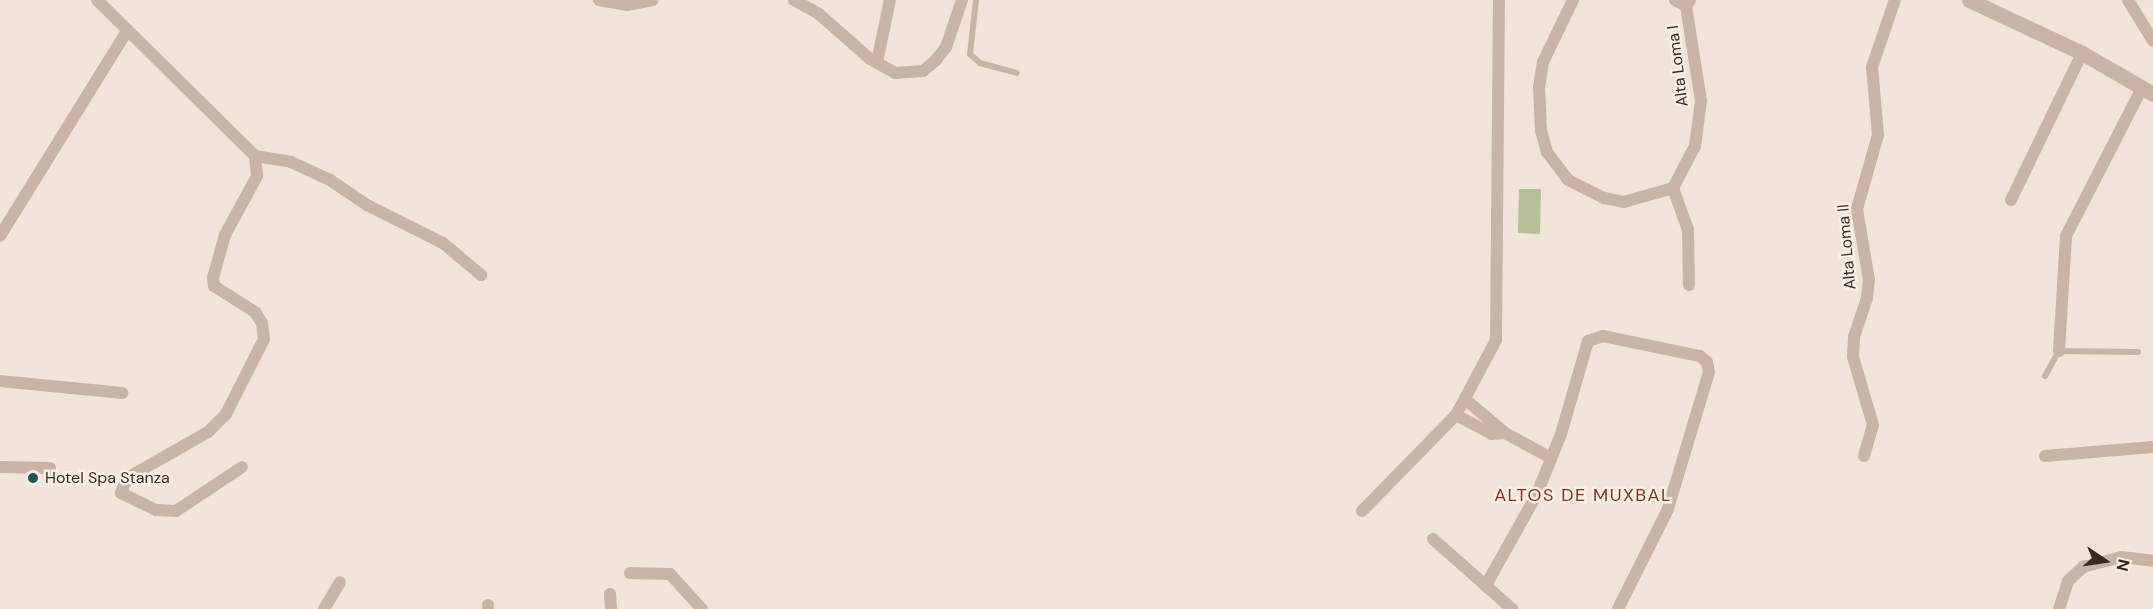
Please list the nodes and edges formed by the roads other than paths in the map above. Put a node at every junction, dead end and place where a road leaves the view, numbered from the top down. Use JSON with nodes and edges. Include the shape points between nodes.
{"nodes":[{"id":1,"x":97,"y":0,"type":"edge"},
{"id":2,"x":599,"y":0,"type":"edge"},
{"id":3,"x":794,"y":0,"type":"edge"},
{"id":4,"x":890,"y":0,"type":"edge"},
{"id":5,"x":962,"y":0,"type":"edge"},
{"id":6,"x":976,"y":0,"type":"edge"},
{"id":7,"x":1499,"y":0,"type":"edge"},
{"id":8,"x":1573,"y":0,"type":"edge"},
{"id":9,"x":1895,"y":0,"type":"edge"},
{"id":10,"x":1970,"y":0,"type":"edge"},
{"id":11,"x":2128,"y":0,"type":"edge"},
{"id":12,"x":645,"y":1,"type":"edge"},
{"id":13,"x":1684,"y":2,"type":"edge"},
{"id":14,"x":808,"y":4,"type":"edge"},
{"id":15,"x":127,"y":31,"type":"junction"},
{"id":16,"x":2153,"y":41,"type":"edge"},
{"id":17,"x":2082,"y":53,"type":"junction"},
{"id":18,"x":877,"y":62,"type":"junction"},
{"id":19,"x":1017,"y":73,"type":"dead end"},
{"id":20,"x":2147,"y":91,"type":"edge"},
{"id":21,"x":255,"y":156,"type":"junction"},
{"id":22,"x":1673,"y":188,"type":"junction"},
{"id":23,"x":2012,"y":200,"type":"dead end"},
{"id":24,"x":0,"y":236,"type":"edge"},
{"id":25,"x":482,"y":275,"type":"dead end"},
{"id":26,"x":1689,"y":285,"type":"dead end"},
{"id":27,"x":2059,"y":351,"type":"junction"},
{"id":28,"x":2138,"y":352,"type":"dead end"},
{"id":29,"x":2045,"y":376,"type":"dead end"},
{"id":30,"x":0,"y":381,"type":"edge"},
{"id":31,"x":122,"y":393,"type":"dead end"},
{"id":32,"x":1466,"y":400,"type":"junction"},
{"id":33,"x":1456,"y":415,"type":"junction"},
{"id":34,"x":1505,"y":433,"type":"junction"},
{"id":35,"x":2153,"y":447,"type":"edge"},
{"id":36,"x":1864,"y":456,"type":"dead end"},
{"id":37,"x":2045,"y":456,"type":"dead end"},
{"id":38,"x":1551,"y":458,"type":"junction"},
{"id":39,"x":0,"y":467,"type":"edge"},
{"id":40,"x":242,"y":467,"type":"dead end"},
{"id":41,"x":50,"y":468,"type":"dead end"},
{"id":42,"x":1362,"y":511,"type":"dead end"},
{"id":43,"x":1433,"y":539,"type":"dead end"},
{"id":44,"x":2153,"y":561,"type":"edge"},
{"id":45,"x":630,"y":573,"type":"dead end"},
{"id":46,"x":340,"y":582,"type":"dead end"},
{"id":47,"x":1486,"y":585,"type":"junction"},
{"id":48,"x":610,"y":594,"type":"dead end"},
{"id":49,"x":324,"y":609,"type":"edge"},
{"id":50,"x":611,"y":609,"type":"edge"},
{"id":51,"x":702,"y":609,"type":"edge"},
{"id":52,"x":1512,"y":609,"type":"edge"},
{"id":53,"x":1618,"y":609,"type":"edge"},
{"id":54,"x":2059,"y":609,"type":"edge"}],
"edges":[{"from":1,"to":15,"type":"street"},
{"from":2,"to":12,"type":"street","via":[[627,5]]},
{"from":3,"to":14,"type":"street"},
{"from":4,"to":18,"type":"street"},
{"from":5,"to":18,"type":"street","via":[[946,47],[923,71],[895,73]]},
{"from":6,"to":19,"type":"lane","via":[[970,54],[980,63]]},
{"from":7,"to":32,"type":"street","via":[[1499,327],[1493,349]]},
{"from":8,"to":22,"type":"street","via":[[1553,36],[1540,78],[1538,109],[1547,152],[1568,180],[1604,198],[1624,202]]},
{"from":9,"to":36,"type":"street","name":"Alta Loma II","via":[[1872,67],[1878,135],[1857,208],[1869,280],[1854,337],[1853,357],[1873,425]]},
{"from":10,"to":17,"type":"street"},
{"from":11,"to":16,"type":"street"},
{"from":13,"to":22,"type":"street","name":"Alta Loma I","via":[[1698,73],[1699,126],[1689,160]]},
{"from":14,"to":18,"type":"street"},
{"from":15,"to":21,"type":"street"},
{"from":15,"to":24,"type":"street"},
{"from":17,"to":20,"type":"street"},
{"from":17,"to":23,"type":"street"},
{"from":20,"to":27,"type":"street","via":[[2066,236]]},
{"from":21,"to":25,"type":"street","via":[[291,162],[330,180],[367,205],[443,243]]},
{"from":21,"to":40,"type":"street","via":[[257,176],[225,235],[213,278],[214,286],[255,312],[262,323],[264,339],[226,414],[207,432],[127,478],[121,493],[156,510],[176,512]]},
{"from":22,"to":26,"type":"street","via":[[1688,230]]},
{"from":27,"to":28,"type":"lane"},
{"from":27,"to":29,"type":"lane"},
{"from":30,"to":31,"type":"street"},
{"from":32,"to":33,"type":"street"},
{"from":32,"to":34,"type":"street"},
{"from":33,"to":34,"type":"street","via":[[1491,434]]},
{"from":33,"to":42,"type":"street"},
{"from":34,"to":38,"type":"street"},
{"from":35,"to":37,"type":"street"},
{"from":38,"to":47,"type":"street","via":[[1536,495]]},
{"from":38,"to":53,"type":"street","via":[[1584,347],[1592,339],[1603,336],[1700,356],[1707,362],[1710,372],[1668,509]]},
{"from":39,"to":41,"type":"street"},
{"from":43,"to":47,"type":"street"},
{"from":44,"to":54,"type":"street","via":[[2122,557],[2084,567],[2067,581]]},
{"from":45,"to":51,"type":"street","via":[[670,574]]},
{"from":46,"to":49,"type":"street"},
{"from":47,"to":52,"type":"street"},
{"from":48,"to":50,"type":"street"}]}
